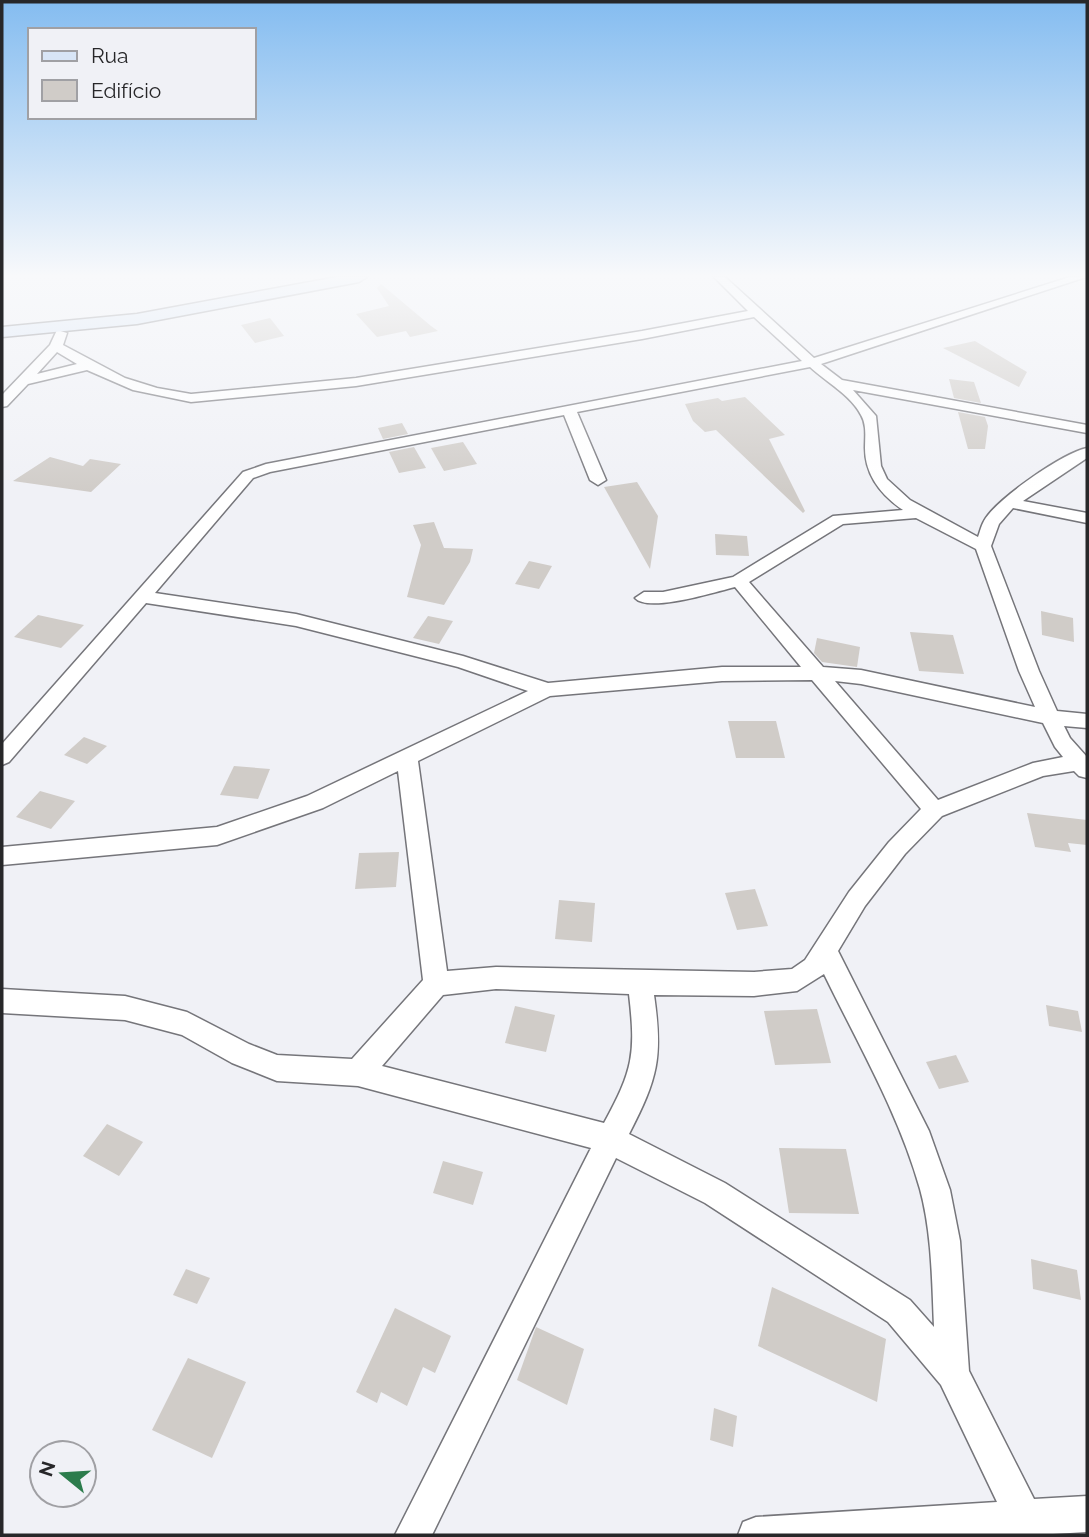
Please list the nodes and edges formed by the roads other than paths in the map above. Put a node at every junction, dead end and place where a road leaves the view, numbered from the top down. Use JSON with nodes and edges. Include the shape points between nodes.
{"nodes":[{"id":1,"x":51,"y":349,"type":"edge"},
{"id":2,"x":70,"y":349,"type":"edge"},
{"id":3,"x":558,"y":349,"type":"edge"},
{"id":4,"x":796,"y":349,"type":"edge"},
{"id":5,"x":856,"y":349,"type":"edge"},
{"id":6,"x":812,"y":363,"type":"junction"},
{"id":7,"x":87,"y":366,"type":"junction"},
{"id":8,"x":22,"y":382,"type":"junction"},
{"id":9,"x":842,"y":384,"type":"junction"},
{"id":10,"x":2,"y":402,"type":"edge"},
{"id":11,"x":569,"y":409,"type":"junction"},
{"id":12,"x":1087,"y":429,"type":"edge"},
{"id":13,"x":1087,"y":452,"type":"edge"},
{"id":14,"x":598,"y":480,"type":"dead end"},
{"id":15,"x":1010,"y":503,"type":"junction"},
{"id":16,"x":922,"y":513,"type":"junction"},
{"id":17,"x":1087,"y":518,"type":"edge"},
{"id":18,"x":983,"y":546,"type":"junction"},
{"id":19,"x":739,"y":581,"type":"junction"},
{"id":20,"x":142,"y":597,"type":"junction"},
{"id":21,"x":644,"y":598,"type":"dead end"},
{"id":22,"x":820,"y":673,"type":"junction"},
{"id":23,"x":547,"y":690,"type":"junction"},
{"id":24,"x":1050,"y":718,"type":"junction"},
{"id":25,"x":1087,"y":721,"type":"edge"},
{"id":26,"x":2,"y":757,"type":"edge"},
{"id":27,"x":407,"y":757,"type":"junction"},
{"id":28,"x":1083,"y":767,"type":"edge"},
{"id":29,"x":934,"y":810,"type":"junction"},
{"id":30,"x":2,"y":856,"type":"edge"},
{"id":31,"x":825,"y":951,"type":"junction"},
{"id":32,"x":436,"y":984,"type":"junction"},
{"id":33,"x":640,"y":984,"type":"junction"},
{"id":34,"x":2,"y":1001,"type":"edge"},
{"id":35,"x":358,"y":1073,"type":"junction"},
{"id":36,"x":609,"y":1139,"type":"junction"},
{"id":37,"x":953,"y":1373,"type":"junction"},
{"id":38,"x":1087,"y":1514,"type":"edge"},
{"id":39,"x":1025,"y":1520,"type":"junction"},
{"id":40,"x":413,"y":1535,"type":"edge"},
{"id":41,"x":756,"y":1535,"type":"edge"}],
"edges":[{"from":1,"to":8,"type":"street"},
{"from":2,"to":7,"type":"street"},
{"from":3,"to":7,"type":"street","via":[[356,382],[191,398],[113,379]]},
{"from":4,"to":6,"type":"street"},
{"from":5,"to":6,"type":"street"},
{"from":6,"to":9,"type":"street"},
{"from":6,"to":11,"type":"street"},
{"from":7,"to":8,"type":"street"},
{"from":8,"to":10,"type":"street"},
{"from":9,"to":12,"type":"street"},
{"from":9,"to":16,"type":"street","via":[[873,420],[874,465],[881,482],[900,501]]},
{"from":11,"to":14,"type":"street"},
{"from":11,"to":20,"type":"street","via":[[248,475]]},
{"from":13,"to":15,"type":"street"},
{"from":15,"to":17,"type":"street"},
{"from":15,"to":18,"type":"street","via":[[991,522]]},
{"from":16,"to":18,"type":"street"},
{"from":16,"to":19,"type":"street","via":[[831,521]]},
{"from":18,"to":24,"type":"street"},
{"from":19,"to":21,"type":"street"},
{"from":19,"to":22,"type":"street"},
{"from":20,"to":23,"type":"street","via":[[296,620],[463,662]]},
{"from":20,"to":26,"type":"street"},
{"from":22,"to":23,"type":"street","via":[[722,674]]},
{"from":22,"to":24,"type":"street","via":[[861,677]]},
{"from":22,"to":29,"type":"street"},
{"from":23,"to":27,"type":"street"},
{"from":24,"to":25,"type":"street"},
{"from":24,"to":28,"type":"street"},
{"from":27,"to":30,"type":"street","via":[[316,802],[217,836]]},
{"from":27,"to":32,"type":"street"},
{"from":28,"to":29,"type":"street","via":[[1040,769]]},
{"from":29,"to":31,"type":"street","via":[[857,899]]},
{"from":31,"to":33,"type":"street","via":[[814,968],[797,981]]},
{"from":31,"to":37,"type":"street","via":[[915,1131],[935,1190],[946,1241]]},
{"from":32,"to":33,"type":"street","via":[[496,978]]},
{"from":32,"to":35,"type":"street"},
{"from":33,"to":36,"type":"street","via":[[646,1031],[644,1067]]},
{"from":34,"to":35,"type":"street","via":[[125,1008],[187,1024],[277,1068]]},
{"from":35,"to":36,"type":"street"},
{"from":36,"to":37,"type":"street","via":[[715,1193],[899,1311]]},
{"from":36,"to":40,"type":"street"},
{"from":37,"to":39,"type":"street"},
{"from":38,"to":39,"type":"street"},
{"from":39,"to":41,"type":"street"}]}
